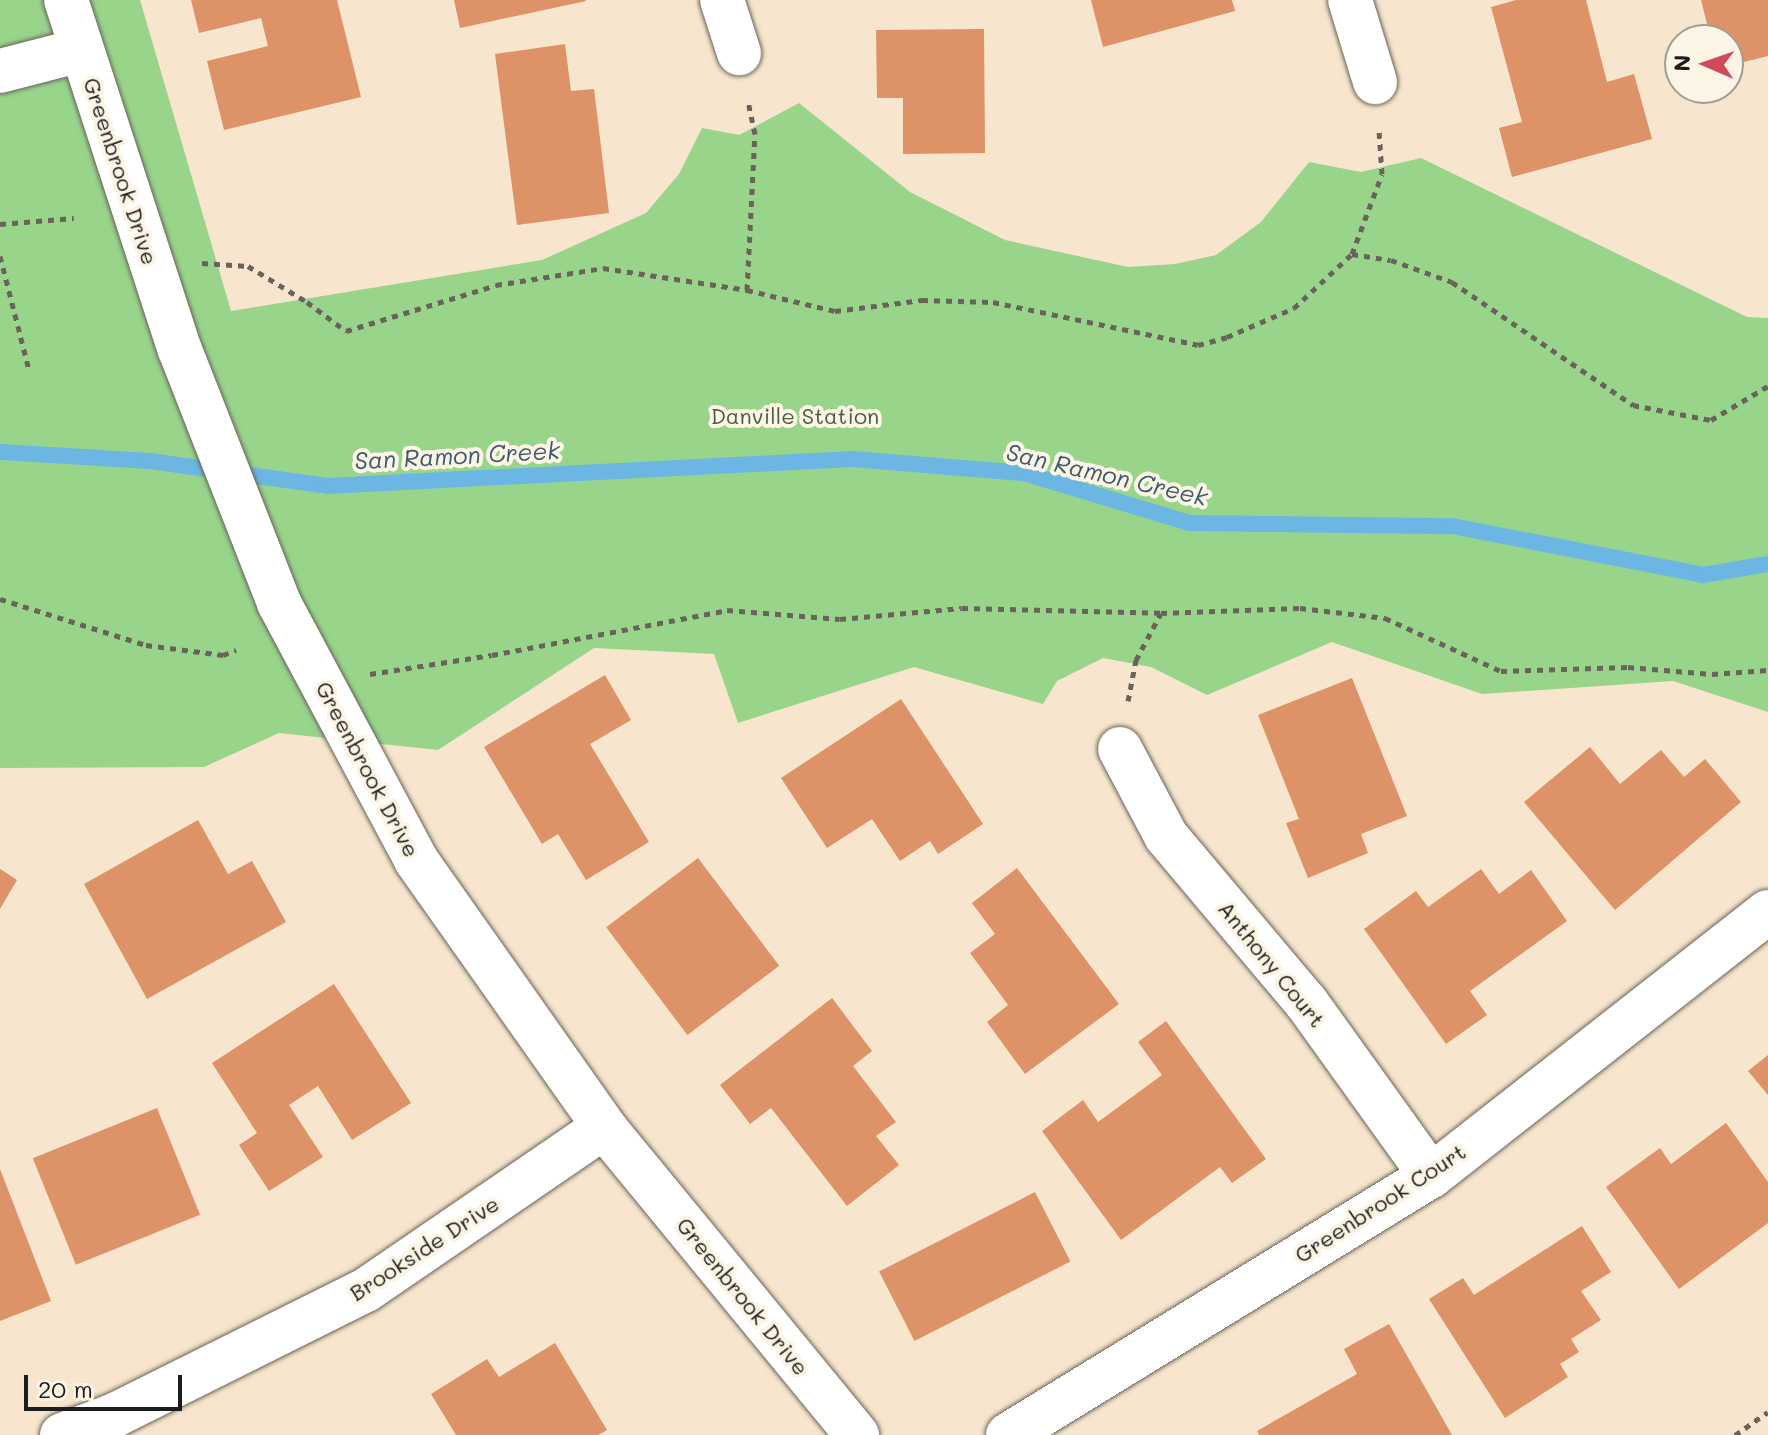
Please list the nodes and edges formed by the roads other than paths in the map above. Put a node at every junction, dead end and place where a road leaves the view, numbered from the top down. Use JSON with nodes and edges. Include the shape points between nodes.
{"nodes":[{"id":1,"x":66,"y":0,"type":"edge"},
{"id":2,"x":722,"y":0,"type":"edge"},
{"id":3,"x":1350,"y":0,"type":"edge"},
{"id":4,"x":81,"y":50,"type":"junction"},
{"id":5,"x":739,"y":53,"type":"road end"},
{"id":6,"x":0,"y":71,"type":"edge"},
{"id":7,"x":1375,"y":82,"type":"road end"},
{"id":8,"x":1120,"y":749,"type":"road end"},
{"id":9,"x":1768,"y":912,"type":"edge"},
{"id":10,"x":604,"y":1127,"type":"junction"},
{"id":11,"x":1431,"y":1176,"type":"junction"},
{"id":12,"x":119,"y":1425,"type":"edge"},
{"id":13,"x":62,"y":1435,"type":"edge"},
{"id":14,"x":857,"y":1435,"type":"edge"},
{"id":15,"x":1008,"y":1435,"type":"edge"}],
"edges":[{"from":1,"to":4,"type":"street","name":"Greenbrook Drive"},
{"from":2,"to":5,"type":"street"},
{"from":3,"to":7,"type":"street"},
{"from":4,"to":6,"type":"street"},
{"from":4,"to":10,"type":"street","name":"Greenbrook Drive","via":[[180,350],[279,603],[416,860]]},
{"from":8,"to":11,"type":"street","name":"Anthony Court","via":[[1166,836],[1306,1002]]},
{"from":9,"to":11,"type":"street","name":"Greenbrook Court"},
{"from":10,"to":12,"type":"street","name":"Brookside Drive","via":[[366,1290]]},
{"from":10,"to":14,"type":"street","name":"Greenbrook Drive"},
{"from":11,"to":15,"type":"street","name":"Greenbrook Court"},
{"from":12,"to":13,"type":"street","name":"Brookside Drive"}]}
